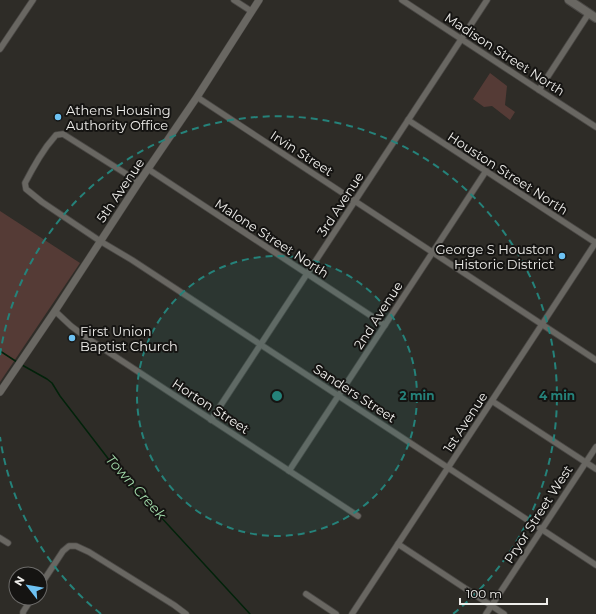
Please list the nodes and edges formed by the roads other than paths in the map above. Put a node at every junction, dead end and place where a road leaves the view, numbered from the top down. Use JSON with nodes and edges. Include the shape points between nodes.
{"nodes":[{"id":1,"x":33,"y":0,"type":"edge"},
{"id":2,"x":234,"y":0,"type":"edge"},
{"id":3,"x":259,"y":0,"type":"edge"},
{"id":4,"x":402,"y":0,"type":"edge"},
{"id":5,"x":487,"y":0,"type":"edge"},
{"id":6,"x":569,"y":0,"type":"edge"},
{"id":7,"x":252,"y":11,"type":"junction"},
{"id":8,"x":593,"y":16,"type":"edge"},
{"id":9,"x":461,"y":39,"type":"junction"},
{"id":10,"x":0,"y":49,"type":"edge"},
{"id":11,"x":539,"y":90,"type":"junction"},
{"id":12,"x":197,"y":97,"type":"junction"},
{"id":13,"x":408,"y":120,"type":"junction"},
{"id":14,"x":596,"y":127,"type":"edge"},
{"id":15,"x":148,"y":169,"type":"junction"},
{"id":16,"x":486,"y":171,"type":"junction"},
{"id":17,"x":138,"y":182,"type":"junction"},
{"id":18,"x":355,"y":201,"type":"junction"},
{"id":19,"x":100,"y":241,"type":"junction"},
{"id":20,"x":596,"y":243,"type":"edge"},
{"id":21,"x":432,"y":252,"type":"junction"},
{"id":22,"x":307,"y":274,"type":"junction"},
{"id":23,"x":55,"y":310,"type":"junction"},
{"id":24,"x":542,"y":324,"type":"junction"},
{"id":25,"x":385,"y":325,"type":"junction"},
{"id":26,"x":261,"y":345,"type":"junction"},
{"id":27,"x":596,"y":360,"type":"edge"},
{"id":28,"x":0,"y":392,"type":"edge"},
{"id":29,"x":338,"y":396,"type":"junction"},
{"id":30,"x":492,"y":401,"type":"junction"},
{"id":31,"x":211,"y":420,"type":"junction"},
{"id":32,"x":596,"y":447,"type":"edge"},
{"id":33,"x":586,"y":462,"type":"junction"},
{"id":34,"x":448,"y":468,"type":"junction"},
{"id":35,"x":596,"y":469,"type":"edge"},
{"id":36,"x":289,"y":471,"type":"junction"},
{"id":37,"x":358,"y":516,"type":"dead end"},
{"id":38,"x":542,"y":529,"type":"junction"},
{"id":39,"x":0,"y":538,"type":"edge"},
{"id":40,"x":8,"y":543,"type":"dead end"},
{"id":41,"x":398,"y":544,"type":"junction"},
{"id":42,"x":596,"y":565,"type":"edge"},
{"id":43,"x":48,"y":574,"type":"edge"},
{"id":44,"x":306,"y":594,"type":"dead end"},
{"id":45,"x":492,"y":606,"type":"junction"},
{"id":46,"x":186,"y":614,"type":"edge"},
{"id":47,"x":336,"y":614,"type":"edge"},
{"id":48,"x":352,"y":614,"type":"edge"},
{"id":49,"x":486,"y":614,"type":"edge"},
{"id":50,"x":504,"y":614,"type":"edge"}],
"edges":[{"from":1,"to":10,"type":"street"},
{"from":2,"to":7,"type":"street"},
{"from":3,"to":7,"type":"street","name":"5th Avenue"},
{"from":4,"to":9,"type":"street","name":"Madison Street North"},
{"from":5,"to":9,"type":"street","name":"3rd Avenue"},
{"from":6,"to":8,"type":"main road"},
{"from":7,"to":12,"type":"street","name":"5th Avenue"},
{"from":8,"to":11,"type":"street"},
{"from":9,"to":11,"type":"street","name":"Madison Street North"},
{"from":9,"to":13,"type":"street","name":"3rd Avenue"},
{"from":11,"to":14,"type":"street","name":"Madison Street North"},
{"from":12,"to":15,"type":"street","name":"5th Avenue"},
{"from":12,"to":18,"type":"street","name":"Irvin Street"},
{"from":13,"to":16,"type":"street","name":"Houston Street North"},
{"from":13,"to":18,"type":"street","name":"3rd Avenue"},
{"from":15,"to":17,"type":"street","name":"5th Avenue"},
{"from":15,"to":22,"type":"street","name":"Malone Street North"},
{"from":16,"to":20,"type":"street","name":"Houston Street North"},
{"from":16,"to":21,"type":"street","name":"2nd Avenue"},
{"from":17,"to":19,"type":"street","name":"5th Avenue"},
{"from":17,"to":19,"type":"street","name":"Sanders Street","via":[[63,134],[56,135],[47,146],[25,182],[26,189]]},
{"from":18,"to":21,"type":"street","name":"Irvin Street"},
{"from":18,"to":22,"type":"street","name":"3rd Avenue"},
{"from":19,"to":23,"type":"street","name":"5th Avenue"},
{"from":19,"to":26,"type":"street","name":"Sanders Street"},
{"from":20,"to":24,"type":"street","name":"1st Avenue"},
{"from":21,"to":24,"type":"street","name":"Irvin Street"},
{"from":21,"to":25,"type":"street","name":"2nd Avenue"},
{"from":22,"to":25,"type":"street","name":"Malone Street North"},
{"from":22,"to":26,"type":"street","name":"3rd Avenue"},
{"from":23,"to":28,"type":"street","name":"5th Avenue"},
{"from":23,"to":31,"type":"street","name":"Horton Street","via":[[87,338]]},
{"from":24,"to":27,"type":"street","name":"Irvin Street"},
{"from":24,"to":30,"type":"street","name":"1st Avenue"},
{"from":25,"to":29,"type":"street","name":"2nd Avenue"},
{"from":26,"to":29,"type":"street","name":"Sanders Street"},
{"from":26,"to":31,"type":"street","name":"3rd Avenue"},
{"from":29,"to":34,"type":"street","name":"Sanders Street"},
{"from":29,"to":36,"type":"street","name":"2nd Avenue"},
{"from":30,"to":33,"type":"street"},
{"from":30,"to":34,"type":"street","name":"1st Avenue"},
{"from":31,"to":36,"type":"street","name":"Horton Street"},
{"from":32,"to":33,"type":"street","name":"Pryor Street West"},
{"from":33,"to":35,"type":"street"},
{"from":33,"to":38,"type":"street","name":"Pryor Street West"},
{"from":34,"to":38,"type":"street","name":"Sanders Street"},
{"from":34,"to":41,"type":"street","name":"1st Avenue"},
{"from":36,"to":37,"type":"street","name":"Horton Street"},
{"from":38,"to":42,"type":"street","name":"Sanders Street"},
{"from":38,"to":45,"type":"street","name":"Pryor Street West"},
{"from":39,"to":40,"type":"street"},
{"from":41,"to":45,"type":"street"},
{"from":41,"to":48,"type":"street","name":"1st Avenue"},
{"from":43,"to":46,"type":"street","via":[[63,551],[69,546],[76,546]]},
{"from":44,"to":47,"type":"street"},
{"from":45,"to":49,"type":"street","name":"Pryor Street West"},
{"from":45,"to":50,"type":"street"}]}
